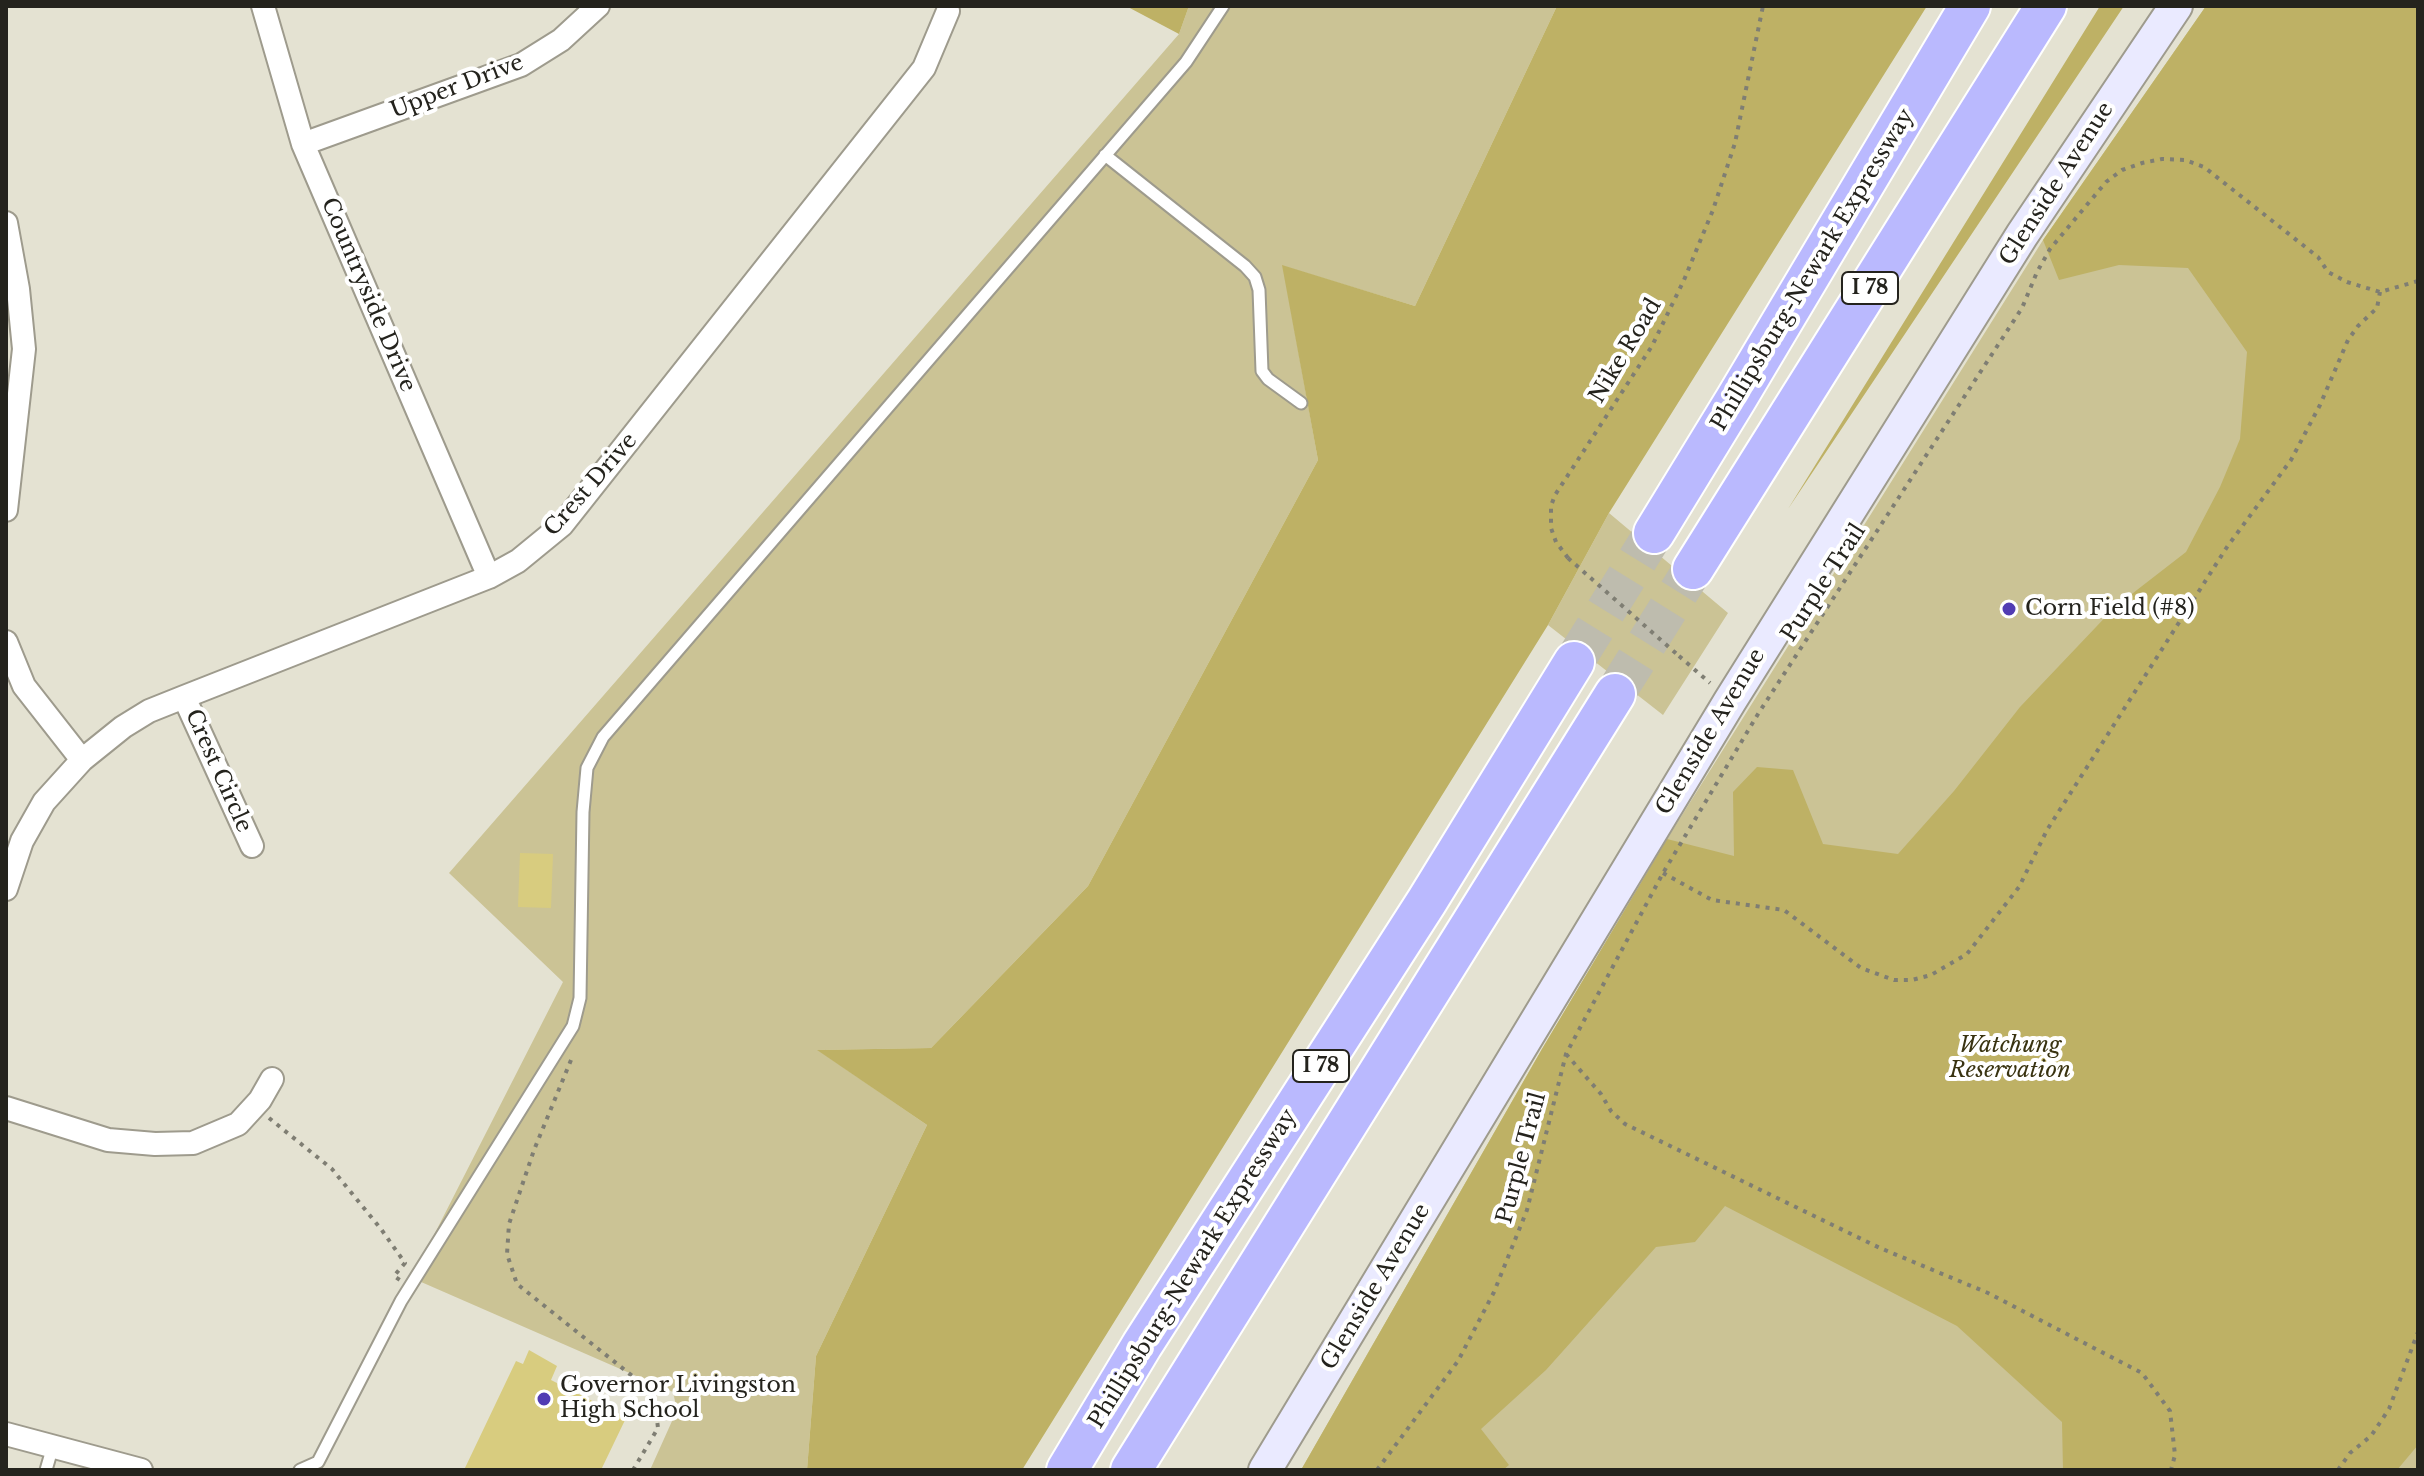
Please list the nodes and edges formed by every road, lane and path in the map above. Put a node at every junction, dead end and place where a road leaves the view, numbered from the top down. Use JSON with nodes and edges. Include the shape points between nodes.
{"nodes":[{"id":1,"x":263,"y":6,"type":"edge"},
{"id":2,"x":598,"y":6,"type":"edge"},
{"id":3,"x":1223,"y":6,"type":"edge"},
{"id":4,"x":1763,"y":6,"type":"edge"},
{"id":5,"x":1970,"y":6,"type":"edge"},
{"id":6,"x":2046,"y":6,"type":"edge"},
{"id":7,"x":2176,"y":6,"type":"edge"},
{"id":8,"x":948,"y":11,"type":"dead end"},
{"id":9,"x":303,"y":144,"type":"junction"},
{"id":10,"x":1105,"y":155,"type":"junction"},
{"id":11,"x":6,"y":223,"type":"edge"},
{"id":12,"x":2418,"y":281,"type":"edge"},
{"id":13,"x":2380,"y":292,"type":"junction"},
{"id":14,"x":1301,"y":403,"type":"dead end"},
{"id":15,"x":6,"y":510,"type":"edge"},
{"id":16,"x":1654,"y":533,"type":"tunnel mouth"},
{"id":17,"x":1693,"y":569,"type":"tunnel mouth"},
{"id":18,"x":489,"y":577,"type":"junction"},
{"id":19,"x":6,"y":642,"type":"edge"},
{"id":20,"x":1574,"y":662,"type":"tunnel mouth"},
{"id":21,"x":1615,"y":694,"type":"tunnel mouth"},
{"id":22,"x":184,"y":697,"type":"junction"},
{"id":23,"x":1730,"y":701,"type":"junction"},
{"id":24,"x":82,"y":760,"type":"junction"},
{"id":25,"x":252,"y":846,"type":"dead end"},
{"id":26,"x":1663,"y":873,"type":"junction"},
{"id":27,"x":6,"y":889,"type":"edge"},
{"id":28,"x":574,"y":1054,"type":"dead end"},
{"id":29,"x":1566,"y":1054,"type":"junction"},
{"id":30,"x":272,"y":1079,"type":"dead end"},
{"id":31,"x":6,"y":1108,"type":"edge"},
{"id":32,"x":253,"y":1108,"type":"junction"},
{"id":33,"x":410,"y":1287,"type":"junction"},
{"id":34,"x":2418,"y":1332,"type":"edge"},
{"id":35,"x":6,"y":1434,"type":"edge"},
{"id":36,"x":53,"y":1446,"type":"junction"},
{"id":37,"x":46,"y":1470,"type":"edge"},
{"id":38,"x":141,"y":1470,"type":"edge"},
{"id":39,"x":300,"y":1470,"type":"edge"},
{"id":40,"x":633,"y":1470,"type":"edge"},
{"id":41,"x":1067,"y":1470,"type":"edge"},
{"id":42,"x":1131,"y":1470,"type":"edge"},
{"id":43,"x":1265,"y":1470,"type":"edge"},
{"id":44,"x":1377,"y":1470,"type":"edge"},
{"id":45,"x":2171,"y":1470,"type":"edge"},
{"id":46,"x":2338,"y":1470,"type":"edge"}],
"edges":[{"from":1,"to":9,"type":"street","name":"Countryside Drive"},
{"from":2,"to":9,"type":"street","name":"Upper Drive","via":[[561,40],[521,65]]},
{"from":3,"to":10,"type":"lane","via":[[1186,62]]},
{"from":4,"to":23,"type":"path","name":"Nike Road","bridge":true,"via":[[1735,143],[1684,280],[1652,346],[1551,506],[1551,528],[1568,558]]},
{"from":5,"to":16,"type":"highway","name":"Phillipsburg-Newark Expressway","number":"I 78"},
{"from":6,"to":17,"type":"highway","number":"I 78"},
{"from":7,"to":23,"type":"main road","name":"Glenside Avenue","via":[[2022,235]]},
{"from":8,"to":18,"type":"street","name":"Crest Drive","via":[[924,68],[562,525]]},
{"from":9,"to":18,"type":"street","name":"Countryside Drive"},
{"from":10,"to":14,"type":"lane","via":[[1255,277],[1262,371]]},
{"from":10,"to":33,"type":"lane","via":[[603,737],[587,768],[580,998],[573,1026]]},
{"from":11,"to":15,"type":"street","via":[[24,349]]},
{"from":12,"to":13,"type":"path"},
{"from":13,"to":26,"type":"path","via":[[2377,308],[2348,340],[2291,460],[2241,525],[2103,741],[2047,830],[2019,887],[1967,954],[1931,975],[1894,980],[1861,968],[1784,910],[1712,900]]},
{"from":13,"to":26,"type":"path","name":"Purple Trail","via":[[2328,272],[2318,257],[2204,167],[2162,159],[2122,170],[2106,182],[2050,249],[2022,308],[1758,714]]},
{"from":18,"to":22,"type":"street","name":"Crest Drive"},
{"from":19,"to":24,"type":"street","via":[[24,686]]},
{"from":20,"to":41,"type":"highway","name":"Phillipsburg-Newark Expressway","number":"I 78"},
{"from":21,"to":42,"type":"highway","number":"I 78"},
{"from":22,"to":24,"type":"street","name":"Crest Drive","via":[[123,727]]},
{"from":22,"to":25,"type":"street","name":"Crest Circle"},
{"from":23,"to":43,"type":"main road","name":"Glenside Avenue"},
{"from":24,"to":27,"type":"street","name":"Crest Drive","via":[[32,820]]},
{"from":26,"to":29,"type":"path","name":"Purple Trail"},
{"from":28,"to":40,"type":"path","via":[[514,1209],[507,1254],[517,1284],[636,1379],[655,1404],[658,1428]]},
{"from":29,"to":44,"type":"path","name":"Purple Trail","via":[[1527,1210],[1494,1292],[1458,1361]]},
{"from":29,"to":45,"type":"path","via":[[1625,1124],[1880,1248],[1988,1293],[2142,1373],[2170,1411],[2175,1455]]},
{"from":30,"to":32,"type":"street"},
{"from":31,"to":32,"type":"street","via":[[108,1140],[155,1144],[193,1143],[238,1124]]},
{"from":32,"to":33,"type":"path","via":[[332,1169],[405,1263],[394,1276]]},
{"from":33,"to":39,"type":"lane","via":[[318,1462]]},
{"from":34,"to":46,"type":"path","via":[[2389,1409]]},
{"from":35,"to":36,"type":"street"},
{"from":36,"to":37,"type":"lane"},
{"from":36,"to":38,"type":"street"}]}
